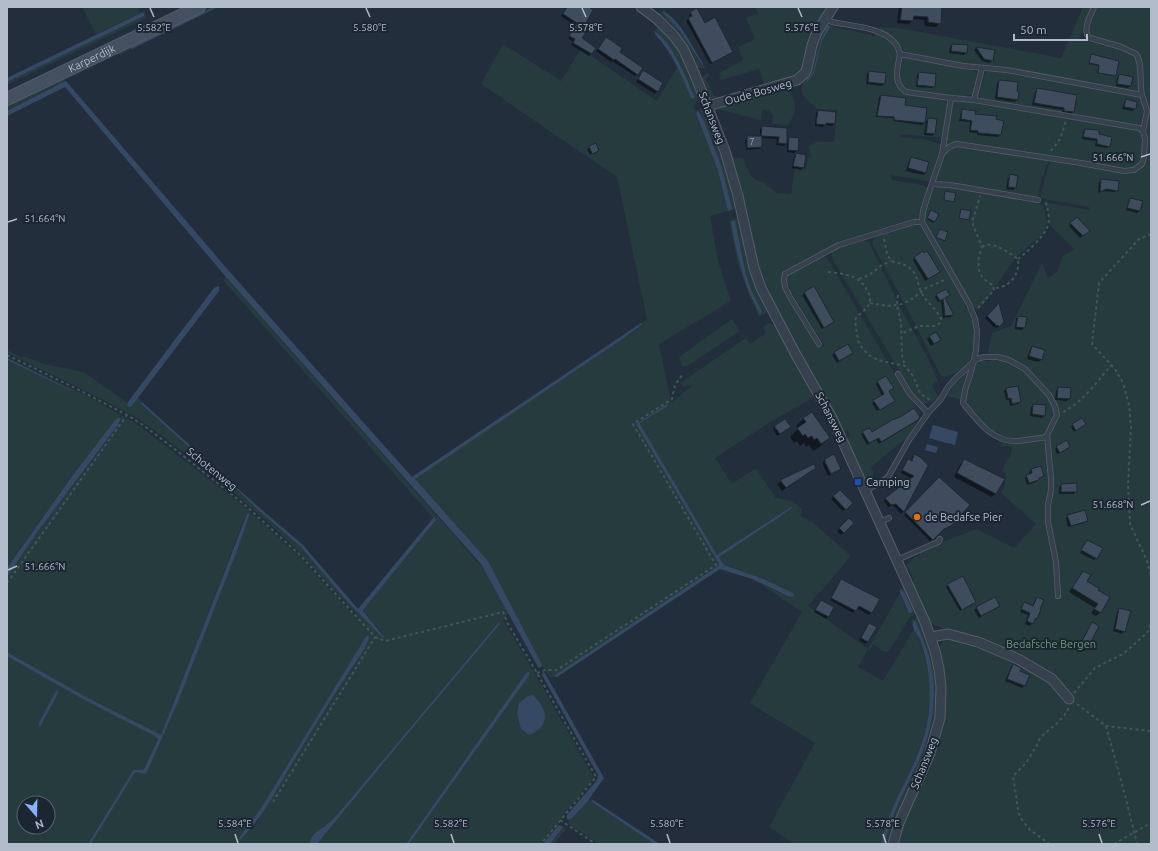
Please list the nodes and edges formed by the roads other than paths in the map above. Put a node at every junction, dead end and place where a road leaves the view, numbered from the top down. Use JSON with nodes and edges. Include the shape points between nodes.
{"nodes":[{"id":1,"x":199,"y":7,"type":"edge"},
{"id":2,"x":642,"y":7,"type":"edge"},
{"id":3,"x":832,"y":7,"type":"edge"},
{"id":4,"x":1094,"y":7,"type":"edge"},
{"id":5,"x":825,"y":17,"type":"junction"},
{"id":6,"x":900,"y":54,"type":"junction"},
{"id":7,"x":982,"y":68,"type":"junction"},
{"id":8,"x":1142,"y":95,"type":"junction"},
{"id":9,"x":951,"y":98,"type":"junction"},
{"id":10,"x":7,"y":99,"type":"edge"},
{"id":11,"x":974,"y":100,"type":"junction"},
{"id":12,"x":708,"y":106,"type":"junction"},
{"id":13,"x":1143,"y":131,"type":"junction"},
{"id":14,"x":942,"y":154,"type":"junction"},
{"id":15,"x":932,"y":184,"type":"junction"},
{"id":16,"x":1038,"y":200,"type":"road end"},
{"id":17,"x":922,"y":222,"type":"junction"},
{"id":18,"x":819,"y":344,"type":"dead end"},
{"id":19,"x":972,"y":364,"type":"junction"},
{"id":20,"x":898,"y":374,"type":"dead end"},
{"id":21,"x":928,"y":413,"type":"junction"},
{"id":22,"x":1047,"y":437,"type":"junction"},
{"id":23,"x":866,"y":490,"type":"junction"},
{"id":24,"x":889,"y":518,"type":"dead end"},
{"id":25,"x":880,"y":522,"type":"junction"},
{"id":26,"x":940,"y":539,"type":"dead end"},
{"id":27,"x":897,"y":560,"type":"junction"},
{"id":28,"x":1058,"y":596,"type":"dead end"},
{"id":29,"x":931,"y":637,"type":"junction"},
{"id":30,"x":1069,"y":699,"type":"road end"},
{"id":31,"x":893,"y":844,"type":"edge"}],
"edges":[{"from":1,"to":10,"type":"street","name":"Karperdijk"},
{"from":2,"to":12,"type":"street","name":"Schansweg","via":[[674,36],[684,50]]},
{"from":3,"to":5,"type":"street","name":"Oude Bosweg"},
{"from":4,"to":8,"type":"lane","via":[[1087,26],[1087,36],[1136,54],[1140,61]]},
{"from":5,"to":6,"type":"lane","via":[[832,22],[878,31],[895,43]]},
{"from":5,"to":12,"type":"street","name":"Oude Bosweg","via":[[812,45],[808,68],[797,80]]},
{"from":6,"to":7,"type":"lane"},
{"from":6,"to":9,"type":"lane","via":[[897,80],[901,89],[906,92]]},
{"from":7,"to":8,"type":"lane","via":[[1007,70]]},
{"from":7,"to":11,"type":"lane"},
{"from":8,"to":13,"type":"lane","via":[[1147,111]]},
{"from":9,"to":11,"type":"lane"},
{"from":9,"to":14,"type":"lane"},
{"from":11,"to":13,"type":"lane","via":[[1139,128]]},
{"from":12,"to":23,"type":"street","name":"Schansweg","via":[[725,150],[752,260],[762,288],[832,418]]},
{"from":13,"to":14,"type":"lane","via":[[1144,157],[1142,164],[1134,170],[1124,171],[957,144]]},
{"from":14,"to":15,"type":"lane"},
{"from":15,"to":16,"type":"lane","via":[[950,184]]},
{"from":15,"to":17,"type":"lane"},
{"from":17,"to":18,"type":"lane","via":[[914,222],[839,245],[785,274],[785,287]]},
{"from":17,"to":19,"type":"lane","via":[[974,316],[977,331],[976,351]]},
{"from":19,"to":21,"type":"lane","via":[[948,387]]},
{"from":19,"to":22,"type":"lane","via":[[963,403],[979,423],[992,435],[1001,439],[1018,441]]},
{"from":19,"to":22,"type":"lane","via":[[984,357],[998,357],[1025,369],[1056,406],[1057,415]]},
{"from":20,"to":21,"type":"lane","via":[[910,394]]},
{"from":21,"to":23,"type":"lane","via":[[888,477]]},
{"from":22,"to":28,"type":"lane","via":[[1051,479],[1048,522],[1056,562]]},
{"from":23,"to":25,"type":"street","name":"Schansweg"},
{"from":24,"to":25,"type":"lane"},
{"from":25,"to":27,"type":"street","name":"Schansweg"},
{"from":26,"to":27,"type":"lane"},
{"from":27,"to":29,"type":"street","name":"Schansweg"},
{"from":29,"to":30,"type":"street","via":[[948,634],[978,642],[1018,659],[1052,679]]},
{"from":29,"to":31,"type":"street","name":"Schansweg","via":[[939,669],[940,718],[930,753],[898,823]]}]}
